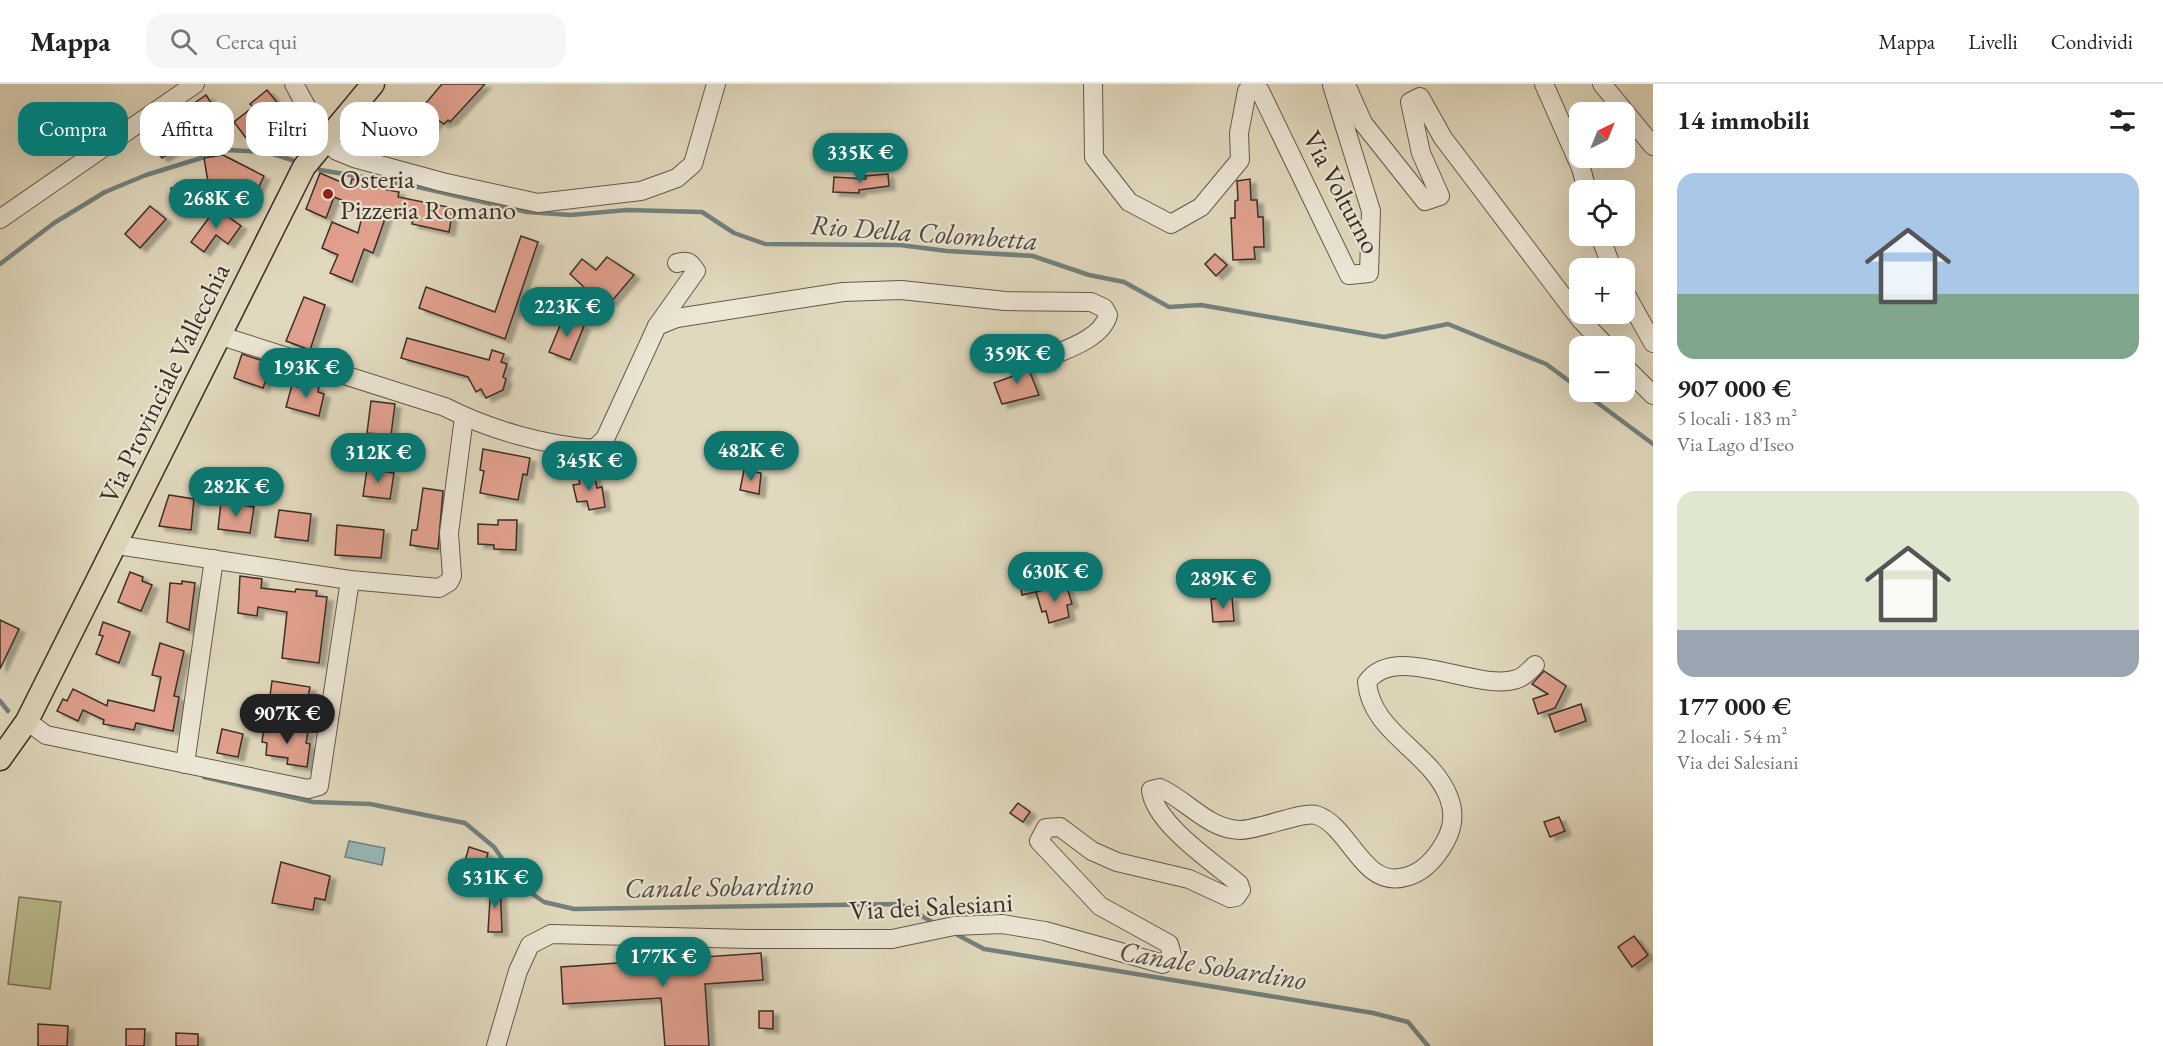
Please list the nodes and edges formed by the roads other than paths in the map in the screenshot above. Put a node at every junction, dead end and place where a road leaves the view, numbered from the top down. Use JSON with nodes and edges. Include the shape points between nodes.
{"nodes":[{"id":1,"x":195,"y":84,"type":"edge"},
{"id":2,"x":294,"y":84,"type":"edge"},
{"id":3,"x":373,"y":84,"type":"edge"},
{"id":4,"x":716,"y":84,"type":"edge"},
{"id":5,"x":1093,"y":84,"type":"edge"},
{"id":6,"x":1544,"y":84,"type":"edge"},
{"id":7,"x":1602,"y":84,"type":"edge"},
{"id":8,"x":304,"y":102,"type":"edge"},
{"id":9,"x":328,"y":137,"type":"edge"},
{"id":10,"x":328,"y":143,"type":"edge"},
{"id":11,"x":1653,"y":146,"type":"edge"},
{"id":12,"x":313,"y":156,"type":"edge"},
{"id":13,"x":1584,"y":180,"type":"edge"},
{"id":14,"x":0,"y":219,"type":"edge"},
{"id":15,"x":677,"y":263,"type":"dead end"},
{"id":16,"x":1635,"y":311,"type":"edge"},
{"id":17,"x":657,"y":326,"type":"junction"},
{"id":18,"x":218,"y":335,"type":"junction"},
{"id":19,"x":1596,"y":336,"type":"edge"},
{"id":20,"x":1653,"y":343,"type":"edge"},
{"id":21,"x":1039,"y":361,"type":"dead end"},
{"id":22,"x":1635,"y":377,"type":"edge"},
{"id":23,"x":1653,"y":395,"type":"edge"},
{"id":24,"x":464,"y":417,"type":"junction"},
{"id":25,"x":117,"y":545,"type":"junction"},
{"id":26,"x":214,"y":559,"type":"junction"},
{"id":27,"x":350,"y":580,"type":"junction"},
{"id":28,"x":1535,"y":665,"type":"dead end"},
{"id":29,"x":27,"y":721,"type":"junction"},
{"id":30,"x":0,"y":735,"type":"edge"},
{"id":31,"x":0,"y":759,"type":"edge"},
{"id":32,"x":185,"y":764,"type":"junction"},
{"id":33,"x":496,"y":1046,"type":"edge"}],
"edges":[{"from":1,"to":14,"type":"street"},
{"from":2,"to":8,"type":"street"},
{"from":3,"to":9,"type":"main road","name":"Via Provinciale Vallecchia"},
{"from":4,"to":10,"type":"street","via":[[693,164],[677,178],[641,191],[538,203],[354,159]]},
{"from":5,"to":19,"type":"street","name":"Via Volturno","via":[[1094,157],[1129,202],[1171,224],[1202,207],[1240,160],[1239,133],[1247,91],[1260,91],[1349,275],[1370,273],[1371,211],[1332,85],[1347,87],[1363,123],[1425,201],[1440,196],[1421,153],[1410,102],[1420,97],[1443,138]]},
{"from":6,"to":13,"type":"street"},
{"from":7,"to":11,"type":"street"},
{"from":12,"to":18,"type":"main road","name":"Via Provinciale Vallecchia"},
{"from":15,"to":17,"type":"street","via":[[691,263],[696,271]]},
{"from":16,"to":20,"type":"street"},
{"from":17,"to":21,"type":"street","via":[[677,318],[843,292],[901,290],[1005,301],[1091,302],[1104,308],[1107,322],[1093,336]]},
{"from":17,"to":24,"type":"street","via":[[605,439],[594,449],[514,434]]},
{"from":18,"to":24,"type":"street","via":[[445,407]]},
{"from":18,"to":25,"type":"main road","name":"Via Provinciale Vallecchia"},
{"from":22,"to":23,"type":"street"},
{"from":24,"to":27,"type":"street","via":[[449,533],[449,582],[439,588]]},
{"from":25,"to":26,"type":"street"},
{"from":25,"to":29,"type":"main road","name":"Via Provinciale Vallecchia"},
{"from":26,"to":27,"type":"street"},
{"from":26,"to":32,"type":"street"},
{"from":27,"to":32,"type":"street","via":[[318,786],[308,789]]},
{"from":28,"to":33,"type":"street","name":"Via dei Salesiani","via":[[1520,679],[1508,681],[1408,666],[1384,667],[1367,682],[1372,708],[1438,776],[1454,814],[1439,852],[1410,876],[1385,877],[1372,869],[1330,822],[1314,814],[1241,830],[1218,825],[1160,788],[1151,790],[1152,801],[1185,840],[1239,884],[1241,890],[1236,897],[1230,898],[1189,879],[1117,862],[1092,851],[1060,827],[1046,828],[1039,841],[1100,906],[1169,944],[1172,955],[1167,962],[1159,965],[1045,931],[1002,924],[946,928],[892,939],[550,934],[530,945],[518,971]]},
{"from":29,"to":30,"type":"main road"},
{"from":29,"to":31,"type":"main road","name":"Via Provinciale Vallecchia"},
{"from":29,"to":32,"type":"street","via":[[46,735]]}]}
